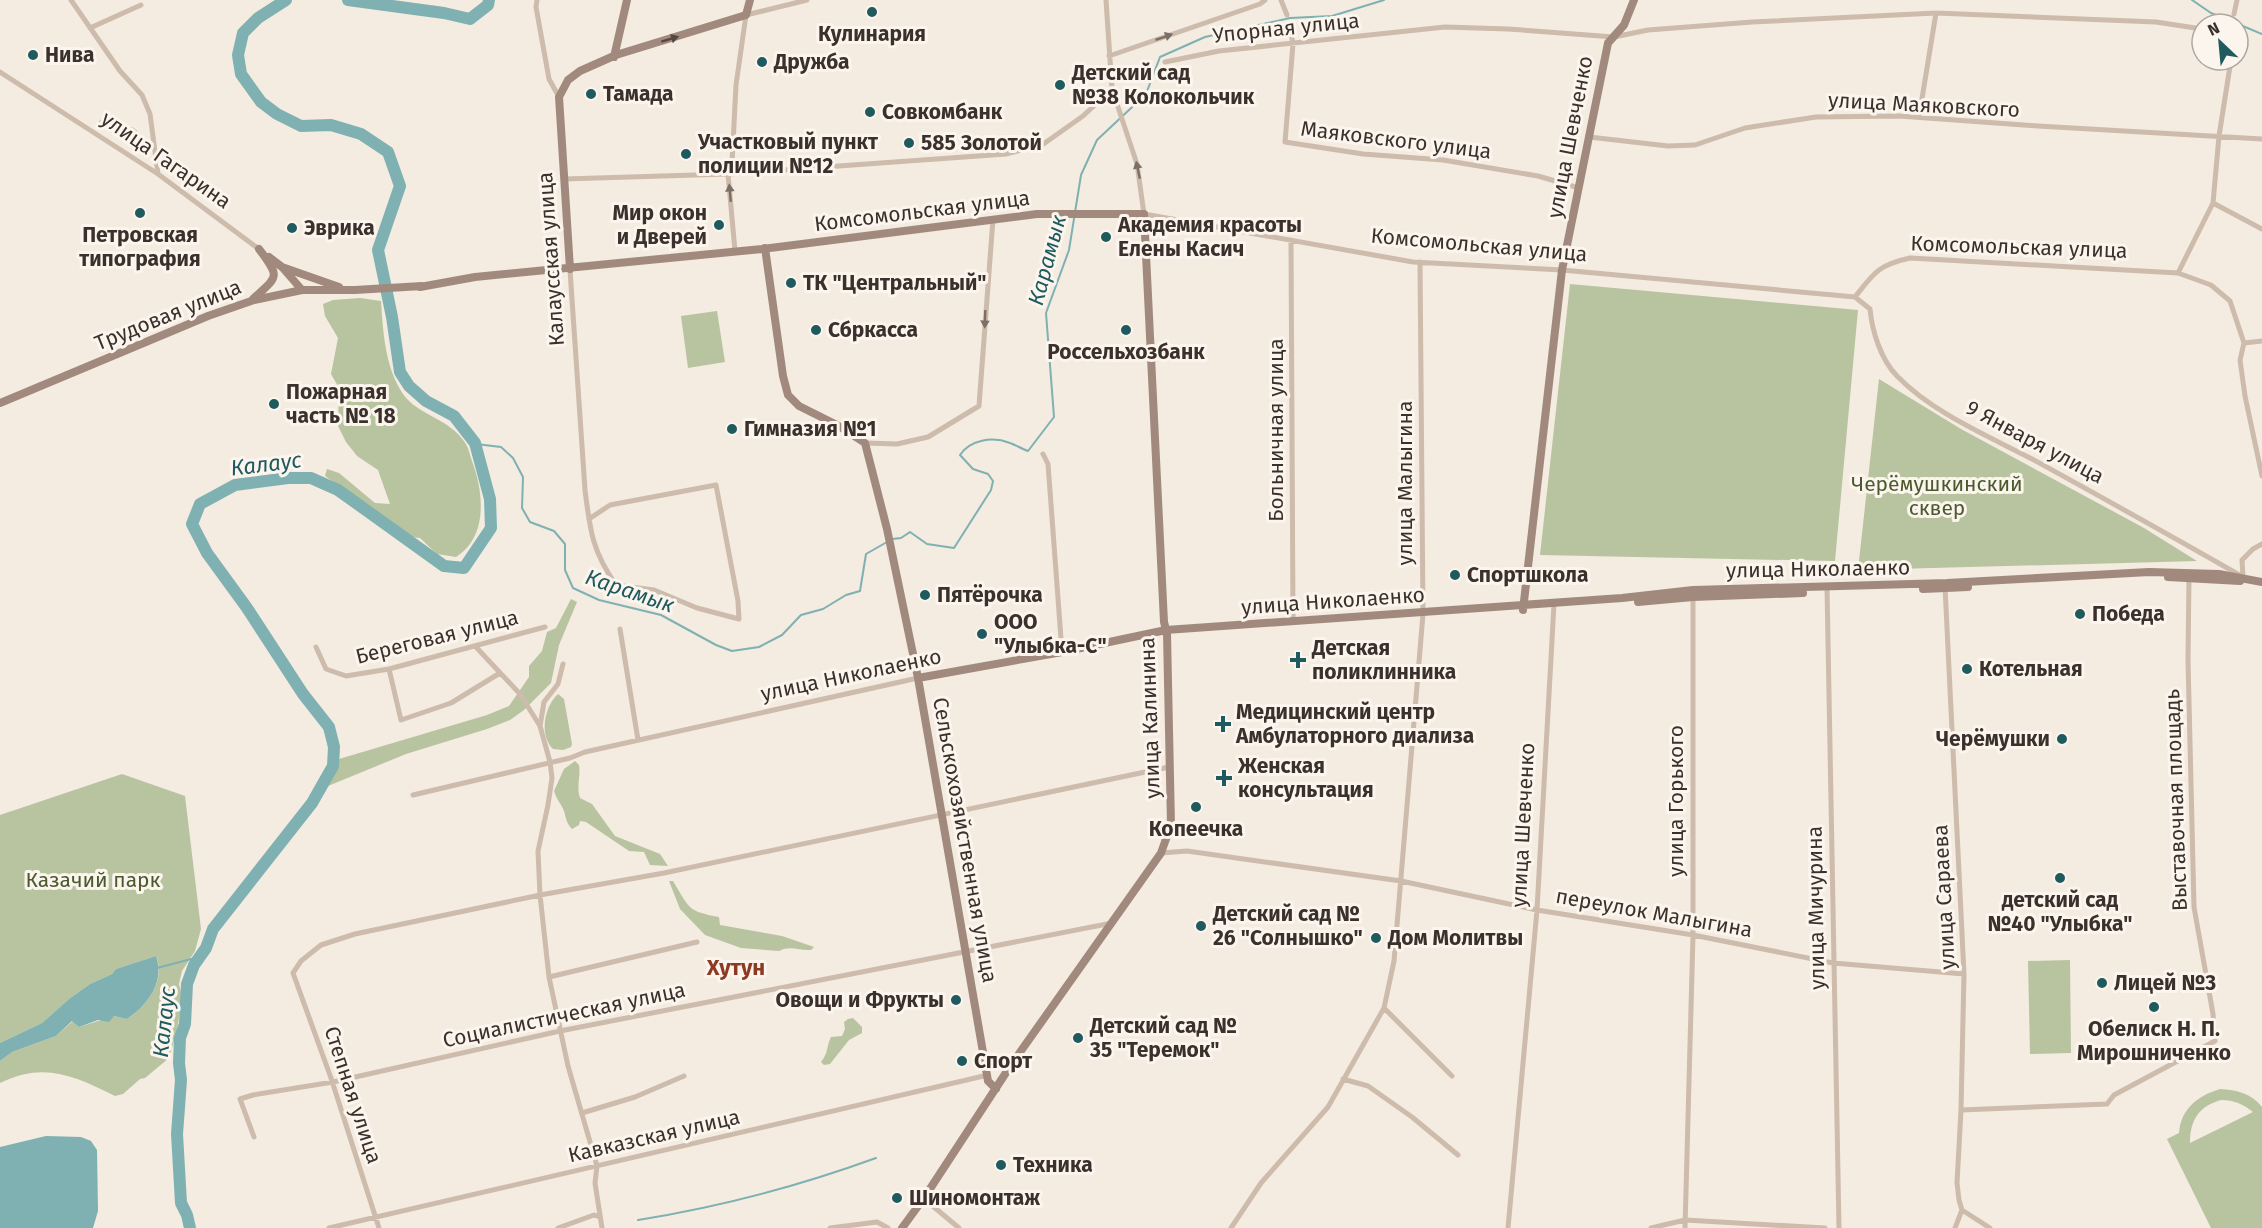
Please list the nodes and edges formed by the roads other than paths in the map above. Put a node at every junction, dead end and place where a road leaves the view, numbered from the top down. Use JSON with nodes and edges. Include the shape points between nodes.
{"nodes":[{"id":1,"x":71,"y":0,"type":"edge"},
{"id":2,"x":537,"y":0,"type":"edge"},
{"id":3,"x":627,"y":0,"type":"edge"},
{"id":4,"x":750,"y":0,"type":"edge"},
{"id":5,"x":807,"y":0,"type":"edge"},
{"id":6,"x":1106,"y":0,"type":"edge"},
{"id":7,"x":1265,"y":0,"type":"edge"},
{"id":8,"x":1281,"y":0,"type":"edge"},
{"id":9,"x":1634,"y":0,"type":"edge"},
{"id":10,"x":141,"y":5,"type":"dead end"},
{"id":11,"x":1936,"y":14,"type":"junction"},
{"id":12,"x":746,"y":15,"type":"junction"},
{"id":13,"x":1287,"y":15,"type":"dead end"},
{"id":14,"x":2190,"y":27,"type":"edge"},
{"id":15,"x":90,"y":28,"type":"junction"},
{"id":16,"x":1290,"y":28,"type":"dead end"},
{"id":17,"x":1614,"y":37,"type":"junction"},
{"id":18,"x":1293,"y":44,"type":"junction"},
{"id":19,"x":1109,"y":56,"type":"junction"},
{"id":20,"x":614,"y":57,"type":"junction"},
{"id":21,"x":1165,"y":62,"type":"dead end"},
{"id":22,"x":0,"y":72,"type":"edge"},
{"id":23,"x":2229,"y":72,"type":"edge"},
{"id":24,"x":1112,"y":89,"type":"junction"},
{"id":25,"x":559,"y":97,"type":"junction"},
{"id":26,"x":1919,"y":117,"type":"junction"},
{"id":27,"x":2219,"y":136,"type":"junction"},
{"id":28,"x":1589,"y":137,"type":"junction"},
{"id":29,"x":2262,"y":139,"type":"edge"},
{"id":30,"x":158,"y":174,"type":"junction"},
{"id":31,"x":728,"y":174,"type":"junction"},
{"id":32,"x":564,"y":179,"type":"junction"},
{"id":33,"x":1579,"y":188,"type":"junction"},
{"id":34,"x":2213,"y":203,"type":"junction"},
{"id":35,"x":1144,"y":214,"type":"junction"},
{"id":36,"x":993,"y":219,"type":"junction"},
{"id":37,"x":2262,"y":229,"type":"edge"},
{"id":38,"x":1291,"y":240,"type":"junction"},
{"id":39,"x":765,"y":248,"type":"junction"},
{"id":40,"x":259,"y":249,"type":"junction"},
{"id":41,"x":735,"y":251,"type":"junction"},
{"id":42,"x":1420,"y":262,"type":"junction"},
{"id":43,"x":282,"y":267,"type":"junction"},
{"id":44,"x":569,"y":269,"type":"junction"},
{"id":45,"x":1562,"y":270,"type":"junction"},
{"id":46,"x":2178,"y":273,"type":"junction"},
{"id":47,"x":302,"y":290,"type":"junction"},
{"id":48,"x":356,"y":290,"type":"junction"},
{"id":49,"x":1855,"y":297,"type":"junction"},
{"id":50,"x":250,"y":301,"type":"junction"},
{"id":51,"x":2262,"y":341,"type":"edge"},
{"id":52,"x":2244,"y":343,"type":"junction"},
{"id":53,"x":0,"y":404,"type":"edge"},
{"id":54,"x":865,"y":443,"type":"junction"},
{"id":55,"x":1043,"y":454,"type":"dead end"},
{"id":56,"x":2262,"y":476,"type":"edge"},
{"id":57,"x":588,"y":519,"type":"junction"},
{"id":58,"x":2262,"y":544,"type":"edge"},
{"id":59,"x":2189,"y":575,"type":"junction"},
{"id":60,"x":2243,"y":579,"type":"junction"},
{"id":61,"x":2262,"y":584,"type":"edge"},
{"id":62,"x":1945,"y":586,"type":"junction"},
{"id":63,"x":1827,"y":589,"type":"junction"},
{"id":64,"x":1693,"y":593,"type":"junction"},
{"id":65,"x":1554,"y":606,"type":"junction"},
{"id":66,"x":1523,"y":609,"type":"junction"},
{"id":67,"x":1422,"y":616,"type":"junction"},
{"id":68,"x":1293,"y":621,"type":"junction"},
{"id":69,"x":545,"y":627,"type":"dead end"},
{"id":70,"x":620,"y":629,"type":"dead end"},
{"id":71,"x":1164,"y":630,"type":"junction"},
{"id":72,"x":475,"y":646,"type":"junction"},
{"id":73,"x":316,"y":647,"type":"dead end"},
{"id":74,"x":1062,"y":652,"type":"junction"},
{"id":75,"x":563,"y":664,"type":"dead end"},
{"id":76,"x":389,"y":669,"type":"junction"},
{"id":77,"x":500,"y":673,"type":"junction"},
{"id":78,"x":918,"y":678,"type":"junction"},
{"id":79,"x":540,"y":726,"type":"junction"},
{"id":80,"x":638,"y":740,"type":"junction"},
{"id":81,"x":550,"y":762,"type":"junction"},
{"id":82,"x":1168,"y":767,"type":"junction"},
{"id":83,"x":413,"y":795,"type":"dead end"},
{"id":84,"x":944,"y":814,"type":"junction"},
{"id":85,"x":1161,"y":853,"type":"junction"},
{"id":86,"x":1401,"y":882,"type":"junction"},
{"id":87,"x":540,"y":895,"type":"junction"},
{"id":88,"x":1537,"y":910,"type":"junction"},
{"id":89,"x":1109,"y":924,"type":"junction"},
{"id":90,"x":1693,"y":935,"type":"junction"},
{"id":91,"x":697,"y":942,"type":"dead end"},
{"id":92,"x":966,"y":950,"type":"junction"},
{"id":93,"x":1833,"y":963,"type":"junction"},
{"id":94,"x":1964,"y":974,"type":"junction"},
{"id":95,"x":549,"y":977,"type":"junction"},
{"id":96,"x":1384,"y":1008,"type":"junction"},
{"id":97,"x":560,"y":1031,"type":"junction"},
{"id":98,"x":988,"y":1075,"type":"junction"},
{"id":99,"x":684,"y":1076,"type":"dead end"},
{"id":100,"x":1452,"y":1076,"type":"dead end"},
{"id":101,"x":1343,"y":1079,"type":"junction"},
{"id":102,"x":333,"y":1082,"type":"junction"},
{"id":103,"x":994,"y":1088,"type":"junction"},
{"id":104,"x":1961,"y":1110,"type":"junction"},
{"id":105,"x":582,"y":1113,"type":"junction"},
{"id":106,"x":254,"y":1137,"type":"dead end"},
{"id":107,"x":1458,"y":1155,"type":"dead end"},
{"id":108,"x":597,"y":1166,"type":"junction"},
{"id":109,"x":923,"y":1198,"type":"junction"},
{"id":110,"x":1962,"y":1210,"type":"junction"},
{"id":111,"x":600,"y":1217,"type":"junction"},
{"id":112,"x":376,"y":1218,"type":"junction"},
{"id":113,"x":1685,"y":1220,"type":"junction"},
{"id":114,"x":329,"y":1228,"type":"edge"},
{"id":115,"x":379,"y":1228,"type":"edge"},
{"id":116,"x":558,"y":1228,"type":"edge"},
{"id":117,"x":602,"y":1228,"type":"edge"},
{"id":118,"x":830,"y":1228,"type":"edge"},
{"id":119,"x":888,"y":1228,"type":"edge"},
{"id":120,"x":900,"y":1228,"type":"edge"},
{"id":121,"x":959,"y":1228,"type":"edge"},
{"id":122,"x":1231,"y":1228,"type":"edge"},
{"id":123,"x":1508,"y":1228,"type":"edge"},
{"id":124,"x":1651,"y":1228,"type":"edge"},
{"id":125,"x":1685,"y":1228,"type":"edge"},
{"id":126,"x":1825,"y":1228,"type":"edge"},
{"id":127,"x":1839,"y":1228,"type":"edge"},
{"id":128,"x":1955,"y":1228,"type":"edge"},
{"id":129,"x":1990,"y":1228,"type":"edge"}],
"edges":[{"from":1,"to":15,"type":"street"},
{"from":2,"to":25,"type":"street","name":"Калаусская улица","via":[[549,79]]},
{"from":3,"to":20,"type":"main road"},
{"from":4,"to":12,"type":"main road"},
{"from":5,"to":12,"type":"street"},
{"from":6,"to":19,"type":"street"},
{"from":19,"to":7,"type":"street","one_way":true},
{"from":8,"to":13,"type":"street"},
{"from":9,"to":17,"type":"main road","name":"улица Шевченко","via":[[1624,25]]},
{"from":10,"to":15,"type":"street"},
{"from":11,"to":14,"type":"street","name":"Упорная улица","via":[[2156,22]]},
{"from":11,"to":17,"type":"street","name":"Упорная улица","via":[[1659,29]]},
{"from":11,"to":26,"type":"street"},
{"from":20,"to":12,"type":"main road","one_way":true},
{"from":12,"to":31,"type":"street"},
{"from":15,"to":30,"type":"street","via":[[142,95],[150,114]]},
{"from":16,"to":18,"type":"street","name":"Маяковского улица"},
{"from":17,"to":18,"type":"street","name":"Упорная улица","via":[[1445,27]]},
{"from":17,"to":28,"type":"main road","name":"улица Шевченко","via":[[1608,43]]},
{"from":18,"to":21,"type":"street","name":"Упорная улица","via":[[1219,51]]},
{"from":18,"to":33,"type":"street","name":"Маяковского улица","via":[[1286,142],[1363,154],[1443,160],[1538,176]]},
{"from":19,"to":24,"type":"street"},
{"from":20,"to":25,"type":"main road","via":[[580,71],[568,80]]},
{"from":22,"to":30,"type":"street","name":"улица Гагарина"},
{"from":23,"to":27,"type":"street"},
{"from":24,"to":31,"type":"street","via":[[1042,145],[1006,154]]},
{"from":35,"to":24,"type":"street","name":"улица Калинина","one_way":true,"via":[[1137,164]]},
{"from":25,"to":32,"type":"main road","name":"Калаусская улица"},
{"from":26,"to":27,"type":"street","name":"улица Маяковского"},
{"from":26,"to":28,"type":"street","name":"улица Маяковского","via":[[1816,117],[1746,128],[1695,145],[1668,146]]},
{"from":27,"to":29,"type":"street","name":"улица Маяковского"},
{"from":27,"to":34,"type":"street"},
{"from":28,"to":33,"type":"main road","name":"улица Шевченко"},
{"from":30,"to":40,"type":"street","name":"улица Гагарина"},
{"from":31,"to":32,"type":"street"},
{"from":41,"to":31,"type":"street","one_way":true},
{"from":32,"to":44,"type":"main road","name":"Калаусская улица"},
{"from":33,"to":45,"type":"main road","name":"улица Шевченко"},
{"from":34,"to":37,"type":"street"},
{"from":34,"to":46,"type":"street"},
{"from":35,"to":36,"type":"main road","name":"Комсомольская улица","via":[[1037,214]]},
{"from":35,"to":38,"type":"street","name":"Комсомольская улица"},
{"from":35,"to":71,"type":"main road","name":"улица Калинина"},
{"from":36,"to":39,"type":"main road","name":"Комсомольская улица"},
{"from":36,"to":54,"type":"street","one_way":true,"via":[[979,406],[928,437],[897,444]]},
{"from":38,"to":42,"type":"street","name":"Комсомольская улица"},
{"from":38,"to":68,"type":"street","name":"Больничная улица"},
{"from":39,"to":41,"type":"main road","name":"Комсомольская улица"},
{"from":39,"to":54,"type":"main road","via":[[788,395],[799,406]]},
{"from":40,"to":43,"type":"main road","name":"улица Гагарина"},
{"from":40,"to":50,"type":"main road","via":[[275,273],[273,282]]},
{"from":41,"to":44,"type":"main road","name":"Комсомольская улица"},
{"from":42,"to":45,"type":"street","name":"Комсомольская улица"},
{"from":42,"to":67,"type":"street","name":"улица Малыгина"},
{"from":43,"to":47,"type":"main road","name":"улица Гагарина"},
{"from":43,"to":48,"type":"main road"},
{"from":44,"to":48,"type":"main road","name":"Комсомольская улица"},
{"from":44,"to":57,"type":"street","name":"Калаусская улица"},
{"from":45,"to":49,"type":"street","name":"Комсомольская улица"},
{"from":45,"to":66,"type":"main road","name":"улица Шевченко"},
{"from":46,"to":49,"type":"street","name":"Комсомольская улица","via":[[1910,258],[1889,263],[1874,273]]},
{"from":46,"to":52,"type":"street","name":"Комсомольская улица","via":[[2211,285],[2230,301]]},
{"from":47,"to":48,"type":"main road","name":"Трудовая улица"},
{"from":47,"to":50,"type":"main road","name":"Трудовая улица"},
{"from":49,"to":60,"type":"street","name":"9 Января улица","via":[[1870,309],[1871,326],[1895,375],[1932,405],[2121,507]]},
{"from":50,"to":53,"type":"main road","name":"Трудовая улица"},
{"from":51,"to":52,"type":"street"},
{"from":52,"to":56,"type":"street","name":"Комсомольская улица","via":[[2240,360]]},
{"from":54,"to":78,"type":"main road","name":"Сельскохозяйственная улица"},
{"from":55,"to":74,"type":"street","via":[[1048,464]]},
{"from":57,"to":57,"type":"street","name":"Калаусская улица","via":[[610,505],[716,484],[739,619],[697,608],[654,590],[616,585],[593,545]]},
{"from":58,"to":60,"type":"street","via":[[2242,560]]},
{"from":59,"to":60,"type":"main road"},
{"from":59,"to":62,"type":"main road","name":"улица Николаенко"},
{"from":59,"to":62,"type":"main road","name":"улица Николаенко","via":[[2149,572]]},
{"from":59,"to":104,"type":"street","name":"Выставочная площадь","via":[[2194,907],[2215,1041],[2114,1095],[2107,1104]]},
{"from":60,"to":61,"type":"main road"},
{"from":62,"to":63,"type":"main road","name":"улица Николаенко"},
{"from":62,"to":94,"type":"street","name":"улица Сараева"},
{"from":63,"to":64,"type":"main road","name":"улица Николаенко"},
{"from":63,"to":93,"type":"street","name":"улица Мичурина"},
{"from":64,"to":65,"type":"main road","name":"улица Николаенко"},
{"from":64,"to":90,"type":"street","name":"улица Горького"},
{"from":65,"to":66,"type":"main road","name":"улица Николаенко"},
{"from":65,"to":88,"type":"street","name":"улица Шевченко"},
{"from":66,"to":67,"type":"main road","name":"улица Николаенко"},
{"from":67,"to":68,"type":"main road","name":"улица Николаенко"},
{"from":67,"to":71,"type":"main road","name":"улица Николаенко"},
{"from":67,"to":86,"type":"street","name":"улица Малыгина"},
{"from":68,"to":71,"type":"main road","name":"улица Николаенко"},
{"from":69,"to":72,"type":"street","name":"Береговая улица"},
{"from":70,"to":80,"type":"street"},
{"from":71,"to":74,"type":"main road","name":"улица Николаенко"},
{"from":71,"to":82,"type":"main road","name":"улица Калинина"},
{"from":72,"to":76,"type":"street","name":"Береговая улица"},
{"from":72,"to":77,"type":"street"},
{"from":73,"to":76,"type":"street","name":"Береговая улица","via":[[326,669],[346,676]]},
{"from":74,"to":78,"type":"main road","name":"улица Николаенко"},
{"from":75,"to":79,"type":"street","via":[[558,684],[544,702]]},
{"from":76,"to":77,"type":"street","via":[[401,720],[451,703]]},
{"from":77,"to":79,"type":"street","via":[[520,694]]},
{"from":78,"to":80,"type":"street","name":"улица Николаенко"},
{"from":78,"to":84,"type":"main road","name":"Сельскохозяйственная улица"},
{"from":79,"to":81,"type":"street"},
{"from":80,"to":81,"type":"street","name":"улица Николаенко"},
{"from":81,"to":83,"type":"street","name":"улица Николаенко"},
{"from":81,"to":87,"type":"street","via":[[550,787],[538,851]]},
{"from":82,"to":84,"type":"street"},
{"from":82,"to":85,"type":"main road","name":"улица Калинина","via":[[1171,825]]},
{"from":82,"to":89,"type":"main road","via":[[1167,824],[1158,851]]},
{"from":84,"to":87,"type":"street"},
{"from":84,"to":92,"type":"main road","name":"Сельскохозяйственная улица"},
{"from":85,"to":86,"type":"street","name":"переулок Малыгина","via":[[1187,851]]},
{"from":85,"to":89,"type":"main road","name":"улица Калинина"},
{"from":86,"to":88,"type":"street","name":"переулок Малыгина"},
{"from":86,"to":96,"type":"street","name":"улица Малыгина","via":[[1394,961]]},
{"from":87,"to":95,"type":"street"},
{"from":87,"to":102,"type":"street","name":"Степная улица","via":[[334,939],[301,961],[293,973]]},
{"from":88,"to":90,"type":"street","name":"переулок Малыгина"},
{"from":88,"to":123,"type":"street","name":"улица Шевченко"},
{"from":89,"to":92,"type":"street","name":"Социалистическая улица"},
{"from":89,"to":103,"type":"main road","name":"улица Калинина"},
{"from":90,"to":93,"type":"street","name":"переулок Малыгина"},
{"from":90,"to":113,"type":"street","name":"улица Горького"},
{"from":91,"to":95,"type":"street"},
{"from":92,"to":97,"type":"street","name":"Социалистическая улица"},
{"from":92,"to":98,"type":"main road","name":"Сельскохозяйственная улица"},
{"from":93,"to":94,"type":"street","name":"переулок Малыгина"},
{"from":93,"to":127,"type":"street","name":"улица Мичурина"},
{"from":94,"to":104,"type":"street","name":"улица Сараева"},
{"from":95,"to":97,"type":"street"},
{"from":96,"to":100,"type":"street"},
{"from":96,"to":101,"type":"street","name":"улица Малыгина"},
{"from":97,"to":102,"type":"street","name":"Социалистическая улица"},
{"from":97,"to":105,"type":"street"},
{"from":98,"to":103,"type":"main road","name":"Сельскохозяйственная улица"},
{"from":98,"to":108,"type":"street","name":"Кавказская улица"},
{"from":99,"to":105,"type":"street"},
{"from":101,"to":107,"type":"street","via":[[1368,1086]]},
{"from":101,"to":122,"type":"street","name":"улица Малыгина","via":[[1328,1107],[1261,1183]]},
{"from":102,"to":106,"type":"street","name":"Социалистическая улица","via":[[240,1100]]},
{"from":102,"to":112,"type":"street","name":"Степная улица"},
{"from":103,"to":109,"type":"main road","name":"улица Калинина"},
{"from":104,"to":110,"type":"street","name":"улица Сараева","via":[[1957,1183]]},
{"from":105,"to":108,"type":"street"},
{"from":108,"to":111,"type":"street"},
{"from":108,"to":112,"type":"street","name":"Кавказская улица"},
{"from":109,"to":120,"type":"main road","name":"улица Калинина"},
{"from":109,"to":121,"type":"street"},
{"from":110,"to":128,"type":"street"},
{"from":110,"to":129,"type":"street"},
{"from":111,"to":116,"type":"street","via":[[594,1215]]},
{"from":111,"to":117,"type":"street"},
{"from":112,"to":114,"type":"street","name":"Кавказская улица"},
{"from":112,"to":115,"type":"street","name":"Степная улица"},
{"from":113,"to":124,"type":"street"},
{"from":113,"to":125,"type":"street","name":"улица Горького"},
{"from":113,"to":126,"type":"street"},
{"from":118,"to":119,"type":"street","via":[[877,1221]]}]}
